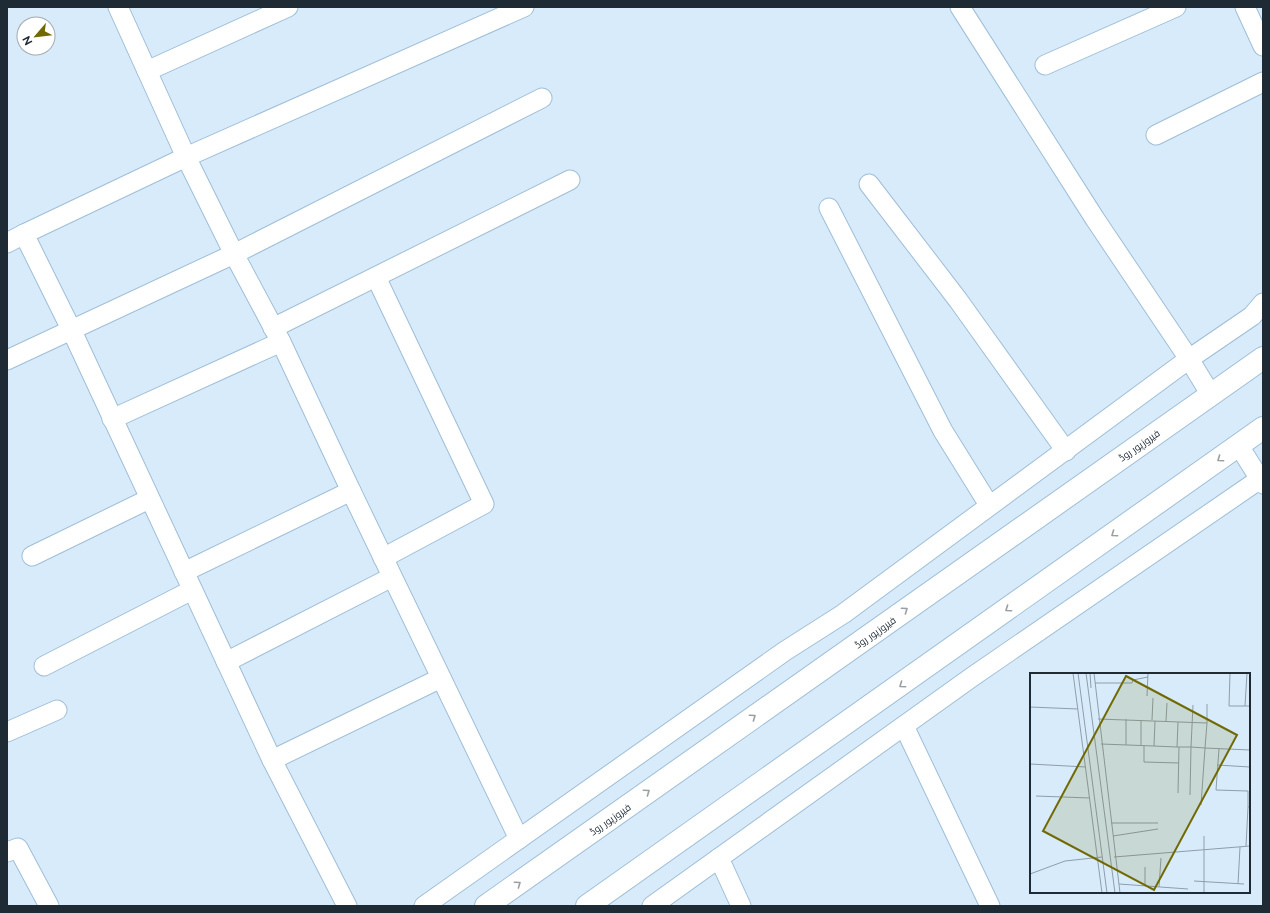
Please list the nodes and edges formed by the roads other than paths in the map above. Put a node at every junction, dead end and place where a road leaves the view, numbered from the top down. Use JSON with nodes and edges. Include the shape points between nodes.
{"nodes":[{"id":1,"x":118,"y":7,"type":"edge"},
{"id":2,"x":288,"y":7,"type":"edge"},
{"id":3,"x":524,"y":7,"type":"edge"},
{"id":4,"x":960,"y":7,"type":"edge"},
{"id":5,"x":1176,"y":7,"type":"edge"},
{"id":6,"x":1245,"y":7,"type":"edge"},
{"id":7,"x":252,"y":15,"type":"edge"},
{"id":8,"x":1263,"y":46,"type":"edge"},
{"id":9,"x":1045,"y":65,"type":"dead end"},
{"id":10,"x":147,"y":71,"type":"junction"},
{"id":11,"x":1263,"y":82,"type":"edge"},
{"id":12,"x":542,"y":98,"type":"dead end"},
{"id":13,"x":1156,"y":135,"type":"dead end"},
{"id":14,"x":186,"y":157,"type":"junction"},
{"id":15,"x":570,"y":180,"type":"dead end"},
{"id":16,"x":869,"y":184,"type":"dead end"},
{"id":17,"x":829,"y":208,"type":"dead end"},
{"id":18,"x":24,"y":234,"type":"junction"},
{"id":19,"x":7,"y":243,"type":"edge"},
{"id":20,"x":234,"y":254,"type":"junction"},
{"id":21,"x":376,"y":277,"type":"junction"},
{"id":22,"x":1263,"y":303,"type":"edge"},
{"id":23,"x":71,"y":329,"type":"junction"},
{"id":24,"x":277,"y":335,"type":"junction"},
{"id":25,"x":1263,"y":358,"type":"edge"},
{"id":26,"x":1190,"y":359,"type":"junction"},
{"id":27,"x":7,"y":360,"type":"edge"},
{"id":28,"x":1211,"y":395,"type":"junction"},
{"id":29,"x":112,"y":419,"type":"junction"},
{"id":30,"x":1263,"y":428,"type":"edge"},
{"id":31,"x":1239,"y":446,"type":"junction"},
{"id":32,"x":1066,"y":451,"type":"junction"},
{"id":33,"x":1262,"y":480,"type":"edge"},
{"id":34,"x":351,"y":491,"type":"junction"},
{"id":35,"x":149,"y":499,"type":"junction"},
{"id":36,"x":990,"y":505,"type":"junction"},
{"id":37,"x":32,"y":556,"type":"dead end"},
{"id":38,"x":383,"y":558,"type":"junction"},
{"id":39,"x":184,"y":572,"type":"junction"},
{"id":40,"x":392,"y":577,"type":"junction"},
{"id":41,"x":192,"y":590,"type":"junction"},
{"id":42,"x":226,"y":662,"type":"junction"},
{"id":43,"x":44,"y":666,"type":"dead end"},
{"id":44,"x":441,"y":678,"type":"junction"},
{"id":45,"x":57,"y":710,"type":"dead end"},
{"id":46,"x":904,"y":726,"type":"junction"},
{"id":47,"x":7,"y":732,"type":"edge"},
{"id":48,"x":272,"y":760,"type":"junction"},
{"id":49,"x":519,"y":839,"type":"junction"},
{"id":50,"x":7,"y":852,"type":"edge"},
{"id":51,"x":719,"y":858,"type":"junction"},
{"id":52,"x":50,"y":906,"type":"edge"},
{"id":53,"x":347,"y":906,"type":"edge"},
{"id":54,"x":424,"y":906,"type":"edge"},
{"id":55,"x":486,"y":906,"type":"edge"},
{"id":56,"x":588,"y":906,"type":"edge"},
{"id":57,"x":652,"y":906,"type":"edge"},
{"id":58,"x":741,"y":906,"type":"edge"},
{"id":59,"x":990,"y":906,"type":"edge"}],
"edges":[{"from":1,"to":10,"type":"street"},
{"from":2,"to":7,"type":"street"},
{"from":3,"to":14,"type":"street"},
{"from":4,"to":26,"type":"street","via":[[1095,219]]},
{"from":5,"to":9,"type":"street"},
{"from":6,"to":8,"type":"street"},
{"from":7,"to":10,"type":"street"},
{"from":10,"to":14,"type":"street"},
{"from":11,"to":13,"type":"street"},
{"from":12,"to":20,"type":"street"},
{"from":14,"to":18,"type":"street"},
{"from":14,"to":20,"type":"street"},
{"from":15,"to":21,"type":"street"},
{"from":16,"to":32,"type":"street","via":[[958,300]]},
{"from":17,"to":36,"type":"street","via":[[943,431]]},
{"from":18,"to":19,"type":"street"},
{"from":18,"to":23,"type":"street"},
{"from":20,"to":23,"type":"street"},
{"from":20,"to":24,"type":"street"},
{"from":21,"to":24,"type":"street"},
{"from":21,"to":38,"type":"street","via":[[484,504]]},
{"from":22,"to":26,"type":"street","via":[[1252,316]]},
{"from":23,"to":27,"type":"street"},
{"from":23,"to":29,"type":"street"},
{"from":24,"to":29,"type":"street"},
{"from":24,"to":34,"type":"street"},
{"from":25,"to":28,"type":"highway","name":"فیروزپور روڈ"},
{"from":26,"to":28,"type":"street"},
{"from":26,"to":32,"type":"street"},
{"from":55,"to":28,"type":"highway","name":"فیروزپور روڈ","one_way":true},
{"from":29,"to":35,"type":"street"},
{"from":30,"to":31,"type":"highway"},
{"from":31,"to":33,"type":"street"},
{"from":31,"to":56,"type":"highway","one_way":true},
{"from":32,"to":36,"type":"street"},
{"from":33,"to":46,"type":"street"},
{"from":34,"to":38,"type":"street"},
{"from":34,"to":39,"type":"street"},
{"from":35,"to":37,"type":"street"},
{"from":35,"to":39,"type":"street"},
{"from":36,"to":49,"type":"street","via":[[843,614],[785,651]]},
{"from":38,"to":40,"type":"street"},
{"from":39,"to":41,"type":"street"},
{"from":40,"to":42,"type":"street"},
{"from":40,"to":44,"type":"street"},
{"from":41,"to":42,"type":"street"},
{"from":41,"to":43,"type":"street"},
{"from":42,"to":48,"type":"street"},
{"from":44,"to":48,"type":"street"},
{"from":44,"to":49,"type":"street"},
{"from":45,"to":47,"type":"street"},
{"from":46,"to":51,"type":"street"},
{"from":46,"to":59,"type":"street"},
{"from":48,"to":53,"type":"street"},
{"from":49,"to":54,"type":"street"},
{"from":50,"to":52,"type":"street","via":[[18,848]]},
{"from":51,"to":57,"type":"street"},
{"from":51,"to":58,"type":"street"}]}
